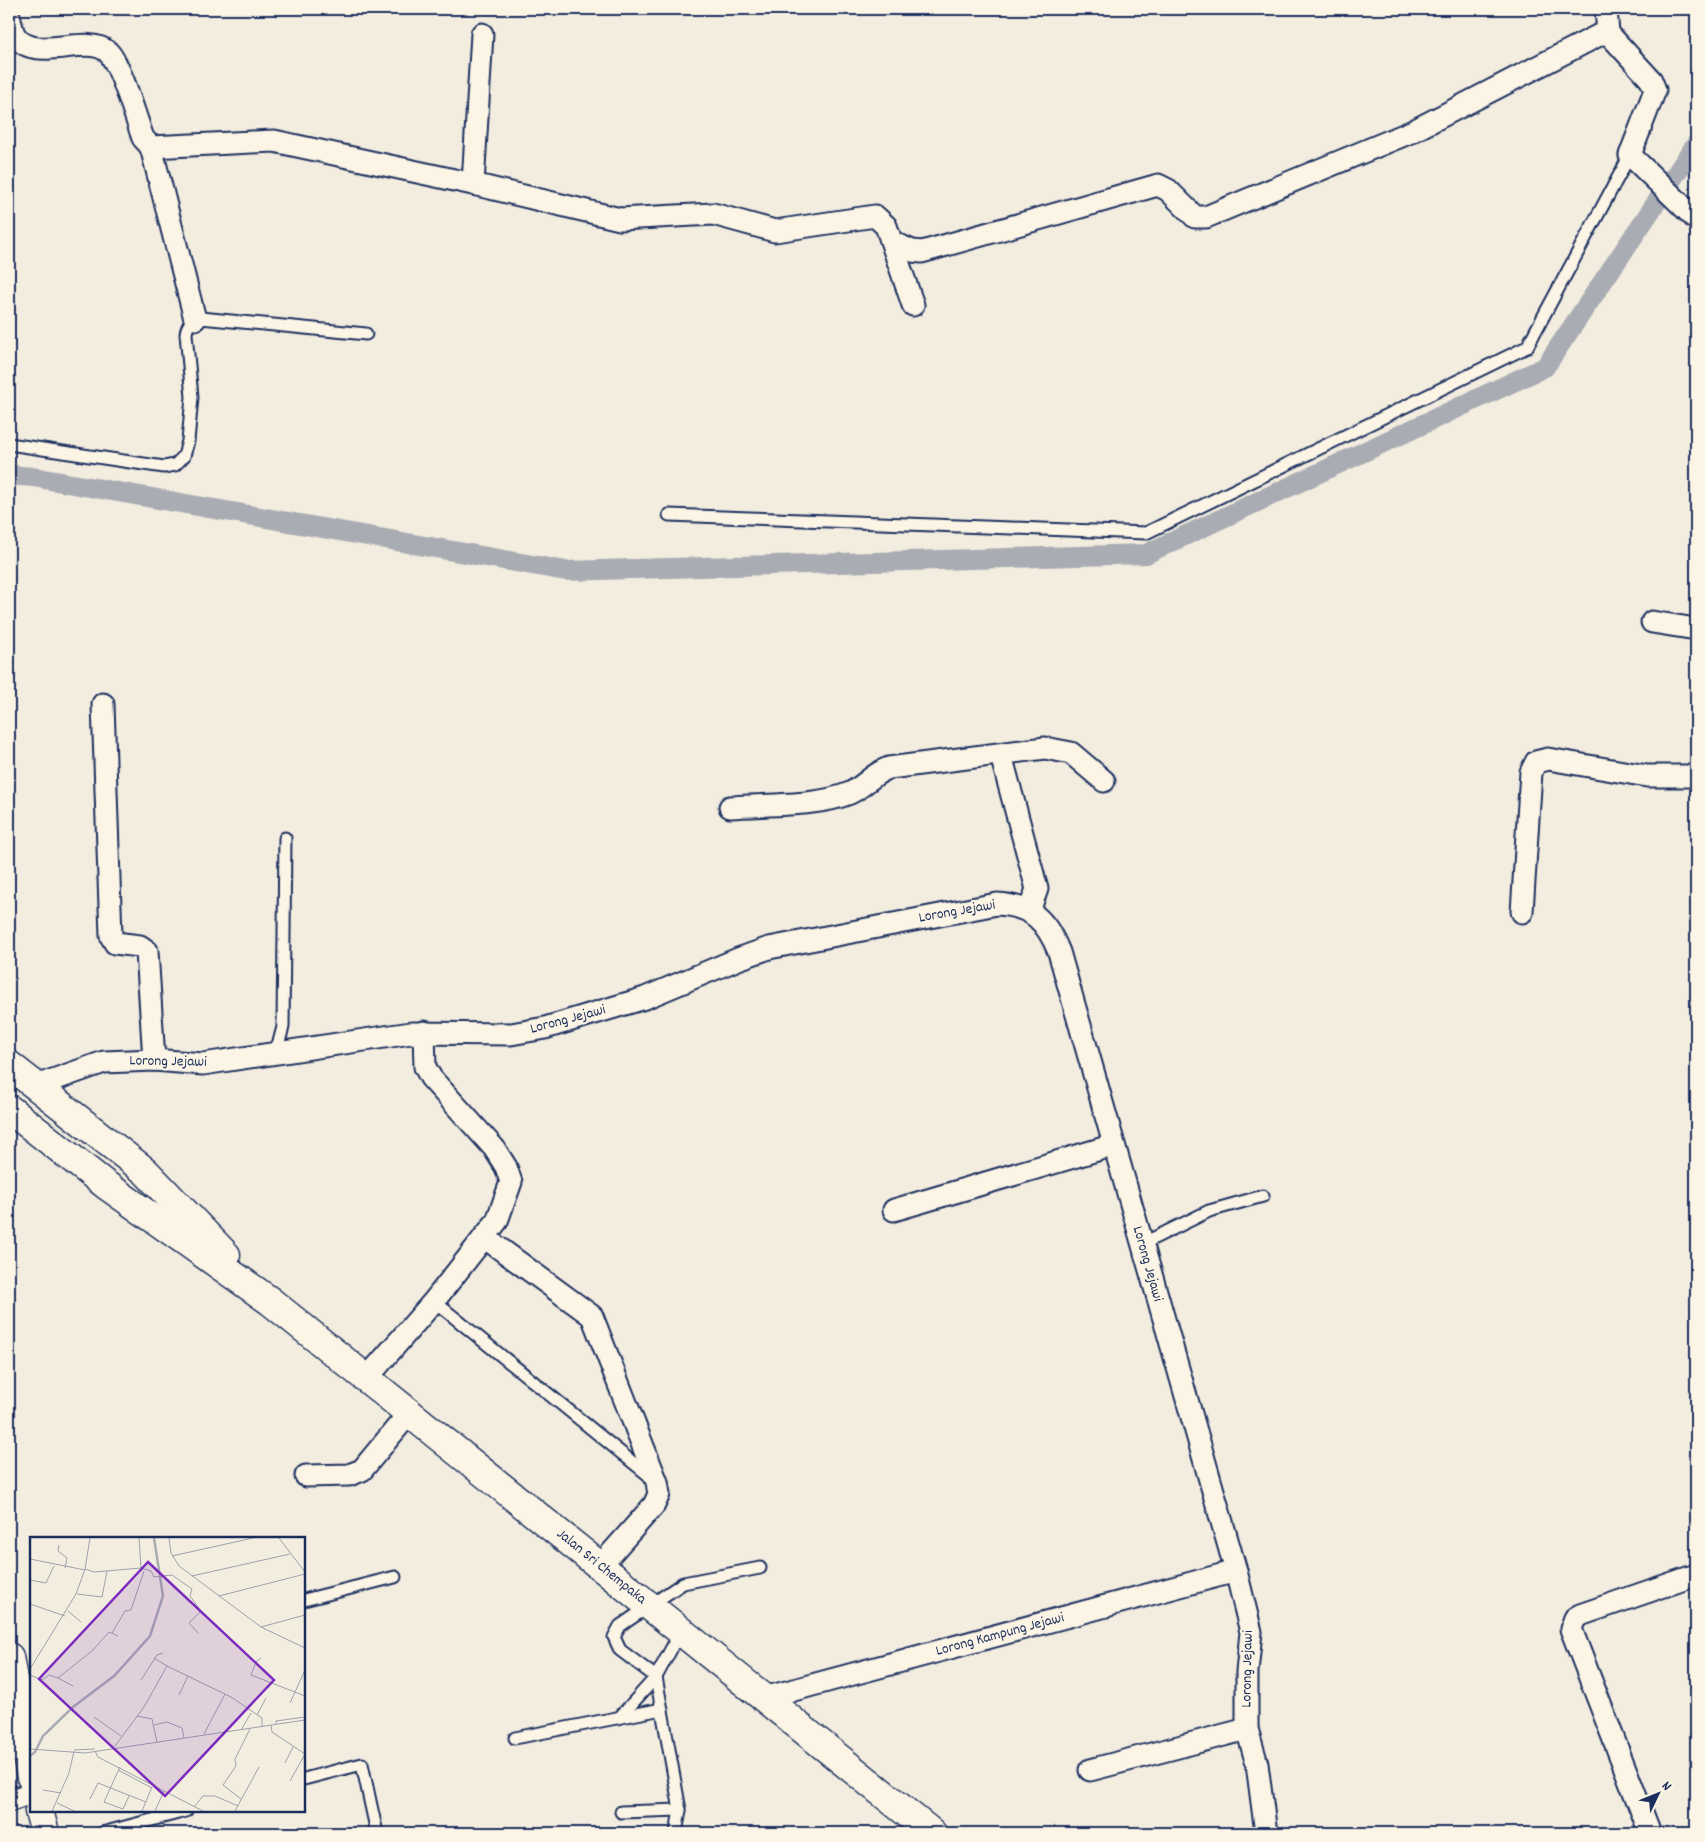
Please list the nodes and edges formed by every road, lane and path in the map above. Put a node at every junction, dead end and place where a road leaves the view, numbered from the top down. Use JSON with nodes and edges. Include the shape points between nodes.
{"nodes":[{"id":1,"x":1606,"y":9,"type":"edge"},
{"id":2,"x":9,"y":16,"type":"edge"},
{"id":3,"x":1607,"y":31,"type":"junction"},
{"id":4,"x":482,"y":34,"type":"dead end"},
{"id":5,"x":151,"y":147,"type":"junction"},
{"id":6,"x":1630,"y":155,"type":"junction"},
{"id":7,"x":473,"y":184,"type":"junction"},
{"id":8,"x":1696,"y":220,"type":"edge"},
{"id":9,"x":892,"y":242,"type":"junction"},
{"id":10,"x":913,"y":305,"type":"dead end"},
{"id":11,"x":195,"y":319,"type":"junction"},
{"id":12,"x":366,"y":334,"type":"dead end"},
{"id":13,"x":9,"y":444,"type":"edge"},
{"id":14,"x":669,"y":515,"type":"dead end"},
{"id":15,"x":1652,"y":622,"type":"dead end"},
{"id":16,"x":1696,"y":629,"type":"edge"},
{"id":17,"x":104,"y":704,"type":"dead end"},
{"id":18,"x":1001,"y":754,"type":"junction"},
{"id":19,"x":1696,"y":776,"type":"edge"},
{"id":20,"x":1104,"y":781,"type":"dead end"},
{"id":21,"x":730,"y":807,"type":"dead end"},
{"id":22,"x":285,"y":838,"type":"dead end"},
{"id":23,"x":1029,"y":911,"type":"junction"},
{"id":24,"x":1522,"y":912,"type":"dead end"},
{"id":25,"x":424,"y":1032,"type":"junction"},
{"id":26,"x":272,"y":1054,"type":"junction"},
{"id":27,"x":154,"y":1060,"type":"junction"},
{"id":28,"x":9,"y":1065,"type":"edge"},
{"id":29,"x":36,"y":1086,"type":"junction"},
{"id":30,"x":9,"y":1108,"type":"edge"},
{"id":31,"x":1114,"y":1145,"type":"junction"},
{"id":32,"x":1263,"y":1196,"type":"dead end"},
{"id":33,"x":894,"y":1210,"type":"dead end"},
{"id":34,"x":484,"y":1238,"type":"junction"},
{"id":35,"x":1142,"y":1244,"type":"junction"},
{"id":36,"x":270,"y":1301,"type":"junction"},
{"id":37,"x":434,"y":1301,"type":"junction"},
{"id":38,"x":367,"y":1378,"type":"junction"},
{"id":39,"x":410,"y":1412,"type":"junction"},
{"id":40,"x":306,"y":1476,"type":"dead end"},
{"id":41,"x":657,"y":1482,"type":"junction"},
{"id":42,"x":600,"y":1566,"type":"junction"},
{"id":43,"x":760,"y":1568,"type":"dead end"},
{"id":44,"x":1236,"y":1571,"type":"junction"},
{"id":45,"x":1696,"y":1575,"type":"edge"},
{"id":46,"x":395,"y":1577,"type":"dead end"},
{"id":47,"x":305,"y":1600,"type":"edge"},
{"id":48,"x":650,"y":1606,"type":"junction"},
{"id":49,"x":681,"y":1631,"type":"junction"},
{"id":50,"x":9,"y":1657,"type":"edge"},
{"id":51,"x":656,"y":1677,"type":"junction"},
{"id":52,"x":764,"y":1698,"type":"junction"},
{"id":53,"x":662,"y":1709,"type":"junction"},
{"id":54,"x":619,"y":1718,"type":"junction"},
{"id":55,"x":1247,"y":1729,"type":"junction"},
{"id":56,"x":515,"y":1738,"type":"dead end"},
{"id":57,"x":1090,"y":1770,"type":"dead end"},
{"id":58,"x":30,"y":1772,"type":"edge"},
{"id":59,"x":305,"y":1779,"type":"edge"},
{"id":60,"x":30,"y":1793,"type":"edge"},
{"id":61,"x":9,"y":1801,"type":"edge"},
{"id":62,"x":680,"y":1810,"type":"junction"},
{"id":63,"x":39,"y":1812,"type":"edge"},
{"id":64,"x":182,"y":1812,"type":"edge"},
{"id":65,"x":621,"y":1812,"type":"dead end"},
{"id":66,"x":45,"y":1833,"type":"edge"},
{"id":67,"x":102,"y":1833,"type":"edge"},
{"id":68,"x":377,"y":1833,"type":"edge"},
{"id":69,"x":676,"y":1833,"type":"edge"},
{"id":70,"x":932,"y":1833,"type":"edge"},
{"id":71,"x":1266,"y":1833,"type":"edge"},
{"id":72,"x":1650,"y":1833,"type":"edge"}],
"edges":[{"from":1,"to":3,"type":"street"},
{"from":2,"to":5,"type":"street","via":[[14,35],[30,47],[94,47],[109,53],[143,138]]},
{"from":3,"to":6,"type":"street","via":[[1651,80],[1655,90]]},
{"from":3,"to":9,"type":"street","via":[[1411,132],[1206,217],[1195,216],[1168,190],[1158,185],[922,252]]},
{"from":4,"to":7,"type":"street"},
{"from":5,"to":7,"type":"street","via":[[274,141]]},
{"from":5,"to":11,"type":"street"},
{"from":6,"to":8,"type":"street"},
{"from":6,"to":14,"type":"lane","via":[[1527,347],[1146,533]]},
{"from":7,"to":9,"type":"street","via":[[620,219],[713,214],[775,231],[875,216],[884,221]]},
{"from":9,"to":10,"type":"street"},
{"from":11,"to":12,"type":"lane"},
{"from":11,"to":13,"type":"lane","via":[[186,334],[192,397],[188,441],[184,456],[175,465],[164,467]]},
{"from":15,"to":16,"type":"street"},
{"from":17,"to":27,"type":"street","via":[[111,936],[114,943],[140,946],[147,951]]},
{"from":18,"to":20,"type":"street","via":[[1059,749],[1083,761]]},
{"from":18,"to":21,"type":"street","via":[[889,768],[873,774],[849,793],[818,801]]},
{"from":18,"to":23,"type":"street","via":[[1037,888]]},
{"from":19,"to":24,"type":"street","via":[[1647,776],[1548,759],[1536,762],[1531,772]]},
{"from":22,"to":26,"type":"lane","via":[[283,1027]]},
{"from":23,"to":25,"type":"street","name":"Lorong Jejawi","via":[[1016,905],[996,904],[769,948],[645,998],[545,1028],[511,1034]]},
{"from":23,"to":31,"type":"street","name":"Lorong Jejawi","via":[[1052,935],[1059,952]]},
{"from":25,"to":26,"type":"street","name":"Lorong Jejawi"},
{"from":25,"to":34,"type":"street","via":[[425,1066],[431,1078],[494,1148],[506,1167],[510,1182],[499,1219]]},
{"from":26,"to":27,"type":"street","name":"Lorong Jejawi","via":[[203,1064]]},
{"from":27,"to":29,"type":"street","name":"Lorong Jejawi","via":[[104,1062]]},
{"from":28,"to":29,"type":"main road"},
{"from":29,"to":36,"type":"main road","via":[[145,1171]]},
{"from":30,"to":36,"type":"main road","via":[[106,1185]]},
{"from":31,"to":33,"type":"street"},
{"from":31,"to":35,"type":"street","name":"Lorong Jejawi"},
{"from":32,"to":35,"type":"lane","via":[[1209,1211]]},
{"from":34,"to":37,"type":"street"},
{"from":34,"to":41,"type":"street","via":[[592,1316]]},
{"from":35,"to":44,"type":"street","name":"Lorong Jejawi"},
{"from":36,"to":38,"type":"main road","name":"Jalan Sri Chempaka"},
{"from":37,"to":38,"type":"street"},
{"from":37,"to":41,"type":"lane"},
{"from":38,"to":39,"type":"main road","name":"Jalan Sri Chempaka"},
{"from":39,"to":40,"type":"street","via":[[362,1470],[349,1475]]},
{"from":39,"to":42,"type":"main road","name":"Jalan Sri Chempaka"},
{"from":41,"to":42,"type":"street","via":[[659,1494],[654,1505]]},
{"from":42,"to":48,"type":"main road","name":"Jalan Sri Chempaka"},
{"from":43,"to":48,"type":"lane","via":[[683,1583]]},
{"from":44,"to":52,"type":"street","name":"Lorong Kampung Jejawi"},
{"from":44,"to":55,"type":"street","name":"Lorong Jejawi","via":[[1251,1632]]},
{"from":45,"to":72,"type":"street","via":[[1580,1615],[1575,1618],[1571,1629]]},
{"from":46,"to":47,"type":"lane"},
{"from":48,"to":49,"type":"main road","name":"Jalan Sri Chempaka"},
{"from":48,"to":51,"type":"lane","via":[[620,1626],[614,1637],[620,1650]]},
{"from":49,"to":51,"type":"lane"},
{"from":49,"to":52,"type":"main road","name":"Jalan Sri Chempaka"},
{"from":50,"to":58,"type":"main road"},
{"from":51,"to":53,"type":"lane"},
{"from":51,"to":54,"type":"lane"},
{"from":52,"to":70,"type":"main road","name":"Jalan Sri Chempaka"},
{"from":53,"to":54,"type":"lane"},
{"from":53,"to":62,"type":"lane"},
{"from":54,"to":56,"type":"lane"},
{"from":55,"to":57,"type":"street"},
{"from":55,"to":71,"type":"street","name":"Lorong Jejawi","via":[[1256,1764]]},
{"from":59,"to":68,"type":"lane","via":[[362,1764]]},
{"from":60,"to":61,"type":"street"},
{"from":62,"to":65,"type":"lane"},
{"from":62,"to":69,"type":"lane"},
{"from":63,"to":66,"type":"main road"},
{"from":64,"to":67,"type":"lane"}]}
